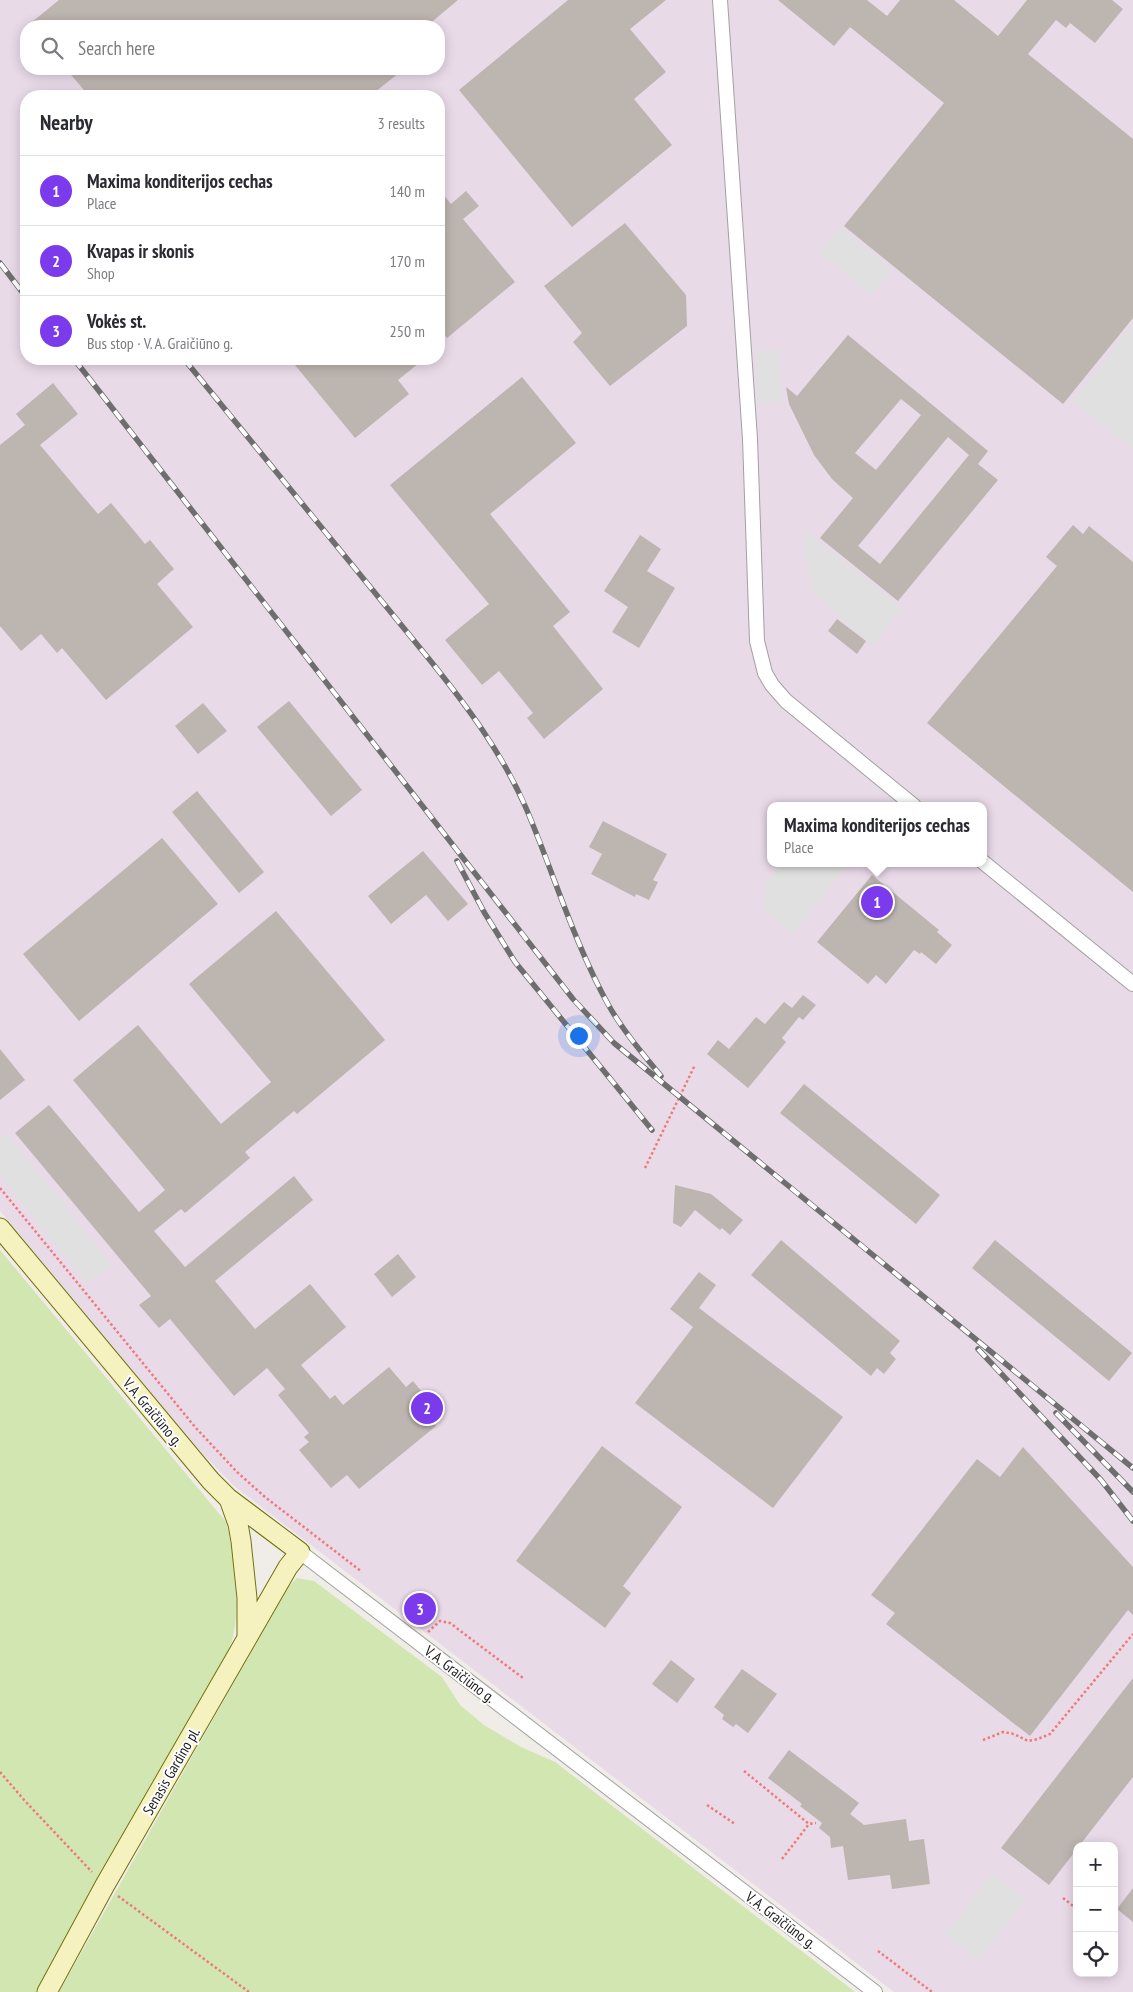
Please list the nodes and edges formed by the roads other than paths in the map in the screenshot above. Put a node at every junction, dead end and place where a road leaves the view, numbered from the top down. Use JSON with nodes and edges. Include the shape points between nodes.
{"nodes":[{"id":1,"x":720,"y":0,"type":"edge"},
{"id":2,"x":909,"y":802,"type":"edge"},
{"id":3,"x":987,"y":865,"type":"edge"},
{"id":4,"x":1133,"y":984,"type":"edge"},
{"id":5,"x":0,"y":1228,"type":"edge"},
{"id":6,"x":228,"y":1498,"type":"junction"},
{"id":7,"x":300,"y":1552,"type":"junction"},
{"id":8,"x":248,"y":1638,"type":"junction"},
{"id":9,"x":47,"y":1992,"type":"edge"},
{"id":10,"x":876,"y":1992,"type":"edge"}],
"edges":[{"from":1,"to":2,"type":"street","via":[[750,439],[760,659],[772,686],[786,701]]},
{"from":3,"to":4,"type":"street"},
{"from":5,"to":6,"type":"main road","name":"V. A. Graičiūno g."},
{"from":6,"to":7,"type":"main road","name":"V. A. Graičiūno g."},
{"from":6,"to":8,"type":"main road","via":[[241,1541]]},
{"from":7,"to":8,"type":"main road","name":"Senasis Gardino pl.","via":[[288,1567]]},
{"from":7,"to":10,"type":"street","name":"V. A. Graičiūno g."},
{"from":8,"to":9,"type":"main road","name":"Senasis Gardino pl."}]}
